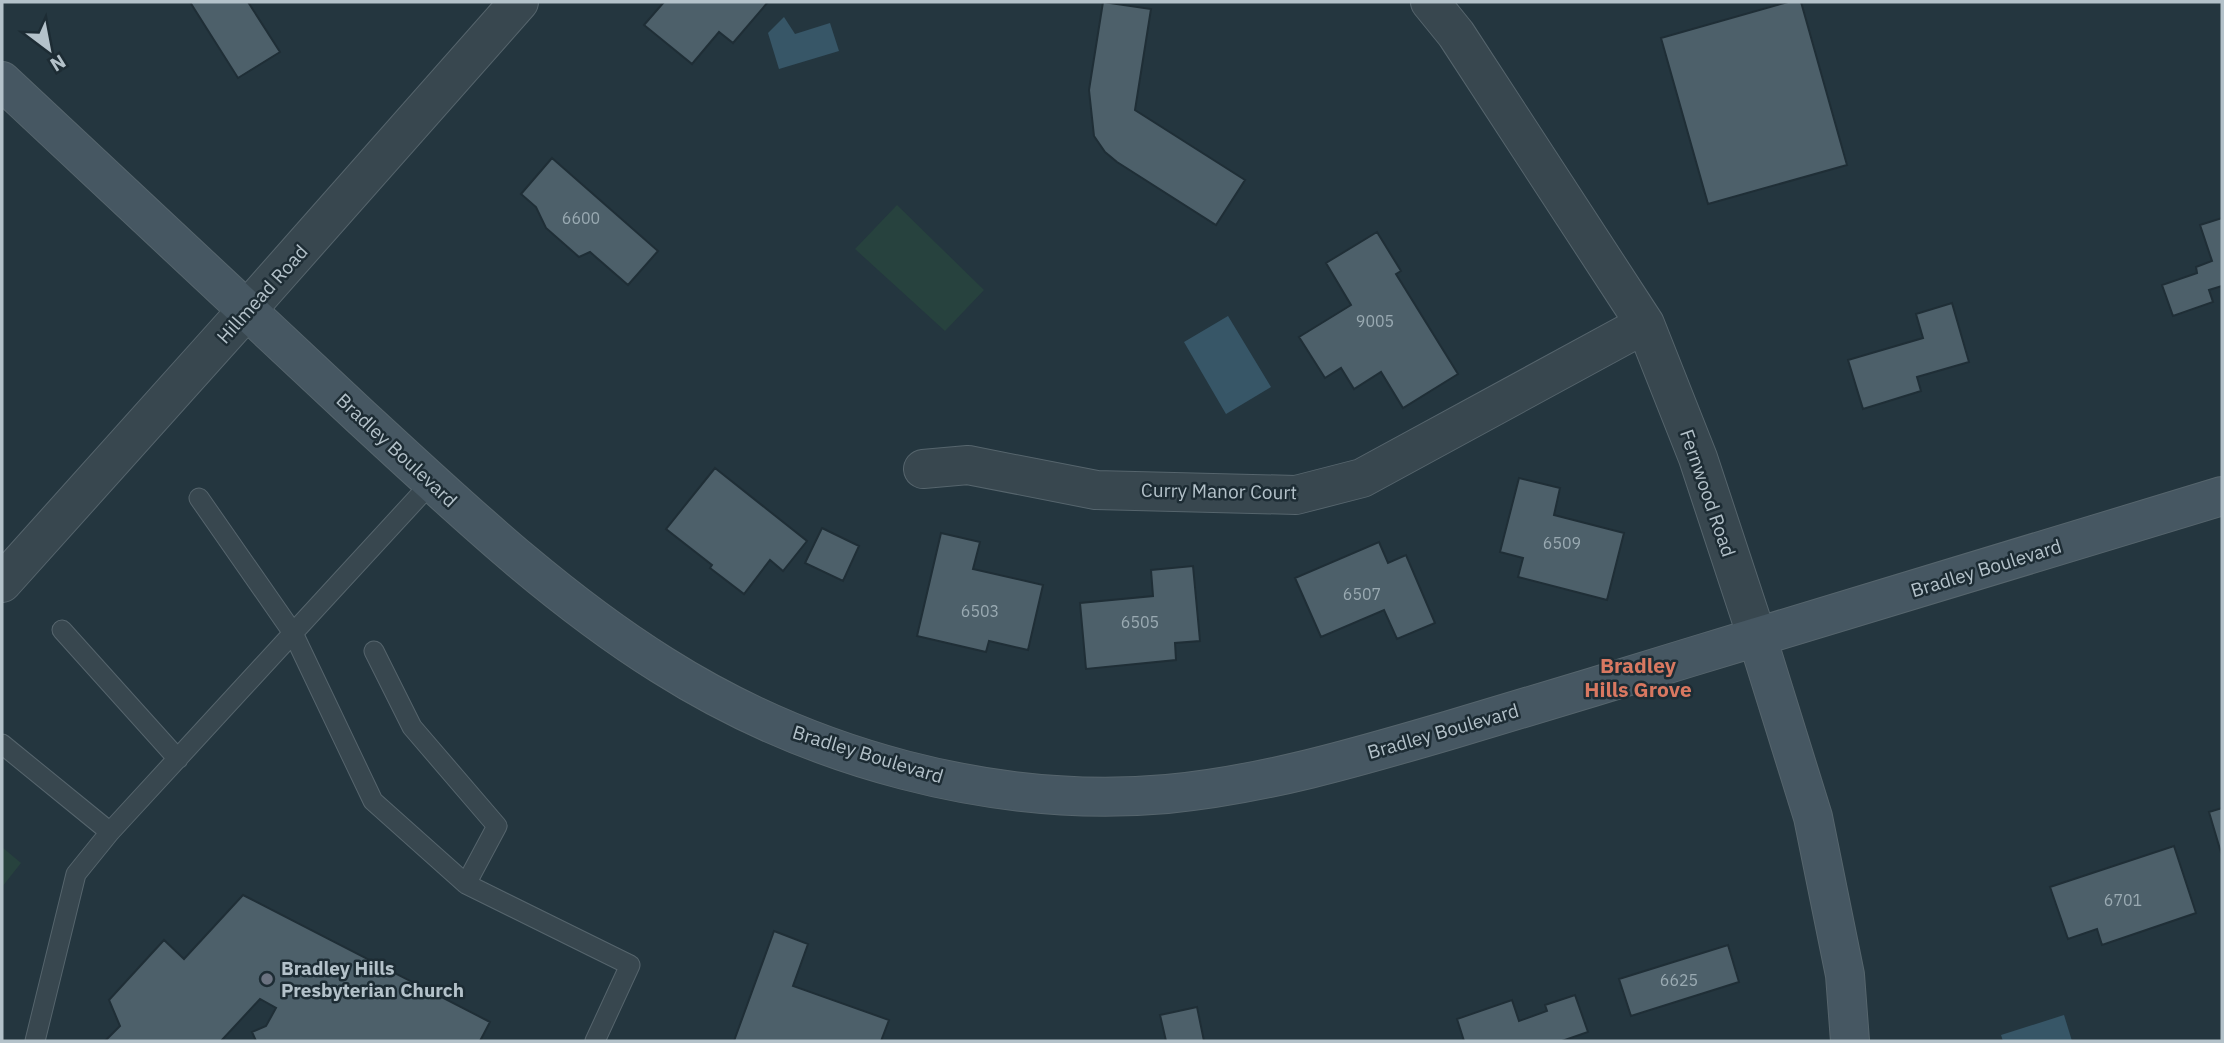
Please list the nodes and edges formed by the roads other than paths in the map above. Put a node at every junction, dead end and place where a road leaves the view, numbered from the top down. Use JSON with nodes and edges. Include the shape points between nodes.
{"nodes":[{"id":1,"x":519,"y":2,"type":"edge"},
{"id":2,"x":1430,"y":2,"type":"edge"},
{"id":3,"x":2,"y":81,"type":"edge"},
{"id":4,"x":247,"y":311,"type":"junction"},
{"id":5,"x":1645,"y":324,"type":"junction"},
{"id":6,"x":923,"y":469,"type":"dead end"},
{"id":7,"x":432,"y":482,"type":"junction"},
{"id":8,"x":2222,"y":496,"type":"edge"},
{"id":9,"x":199,"y":498,"type":"dead end"},
{"id":10,"x":2,"y":583,"type":"edge"},
{"id":11,"x":62,"y":630,"type":"dead end"},
{"id":12,"x":293,"y":633,"type":"junction"},
{"id":13,"x":1757,"y":637,"type":"junction"},
{"id":14,"x":373,"y":651,"type":"dead end"},
{"id":15,"x":2,"y":744,"type":"edge"},
{"id":16,"x":178,"y":759,"type":"junction"},
{"id":17,"x":110,"y":832,"type":"junction"},
{"id":18,"x":466,"y":884,"type":"junction"},
{"id":19,"x":34,"y":1041,"type":"edge"},
{"id":20,"x":596,"y":1041,"type":"edge"},
{"id":21,"x":1850,"y":1041,"type":"edge"}],
"edges":[{"from":1,"to":4,"type":"street","name":"Hillmead Road"},
{"from":2,"to":5,"type":"street","name":"Fernwood Road","via":[[1456,34]]},
{"from":3,"to":4,"type":"main road","name":"Bradley Boulevard"},
{"from":4,"to":7,"type":"main road","name":"Bradley Boulevard"},
{"from":4,"to":10,"type":"street","name":"Hillmead Road"},
{"from":5,"to":6,"type":"street","name":"Curry Manor Court","via":[[1362,478],[1296,495],[1096,490],[968,465]]},
{"from":5,"to":13,"type":"street","name":"Fernwood Road","via":[[1698,458]]},
{"from":7,"to":12,"type":"lane"},
{"from":7,"to":13,"type":"main road","name":"Bradley Boulevard","via":[[566,597],[698,686],[791,732],[837,749],[899,768],[1007,789],[1117,795],[1225,787],[1410,742]]},
{"from":8,"to":13,"type":"main road","name":"Bradley Boulevard"},
{"from":9,"to":12,"type":"lane"},
{"from":11,"to":16,"type":"lane"},
{"from":12,"to":16,"type":"lane"},
{"from":12,"to":18,"type":"lane","via":[[373,801]]},
{"from":13,"to":21,"type":"main road","name":"Fernwood Road","via":[[1812,817],[1844,975]]},
{"from":14,"to":18,"type":"lane","via":[[412,727],[497,826]]},
{"from":15,"to":17,"type":"lane"},
{"from":16,"to":17,"type":"lane"},
{"from":17,"to":19,"type":"lane","via":[[76,874]]},
{"from":18,"to":20,"type":"lane","via":[[631,965]]}]}
